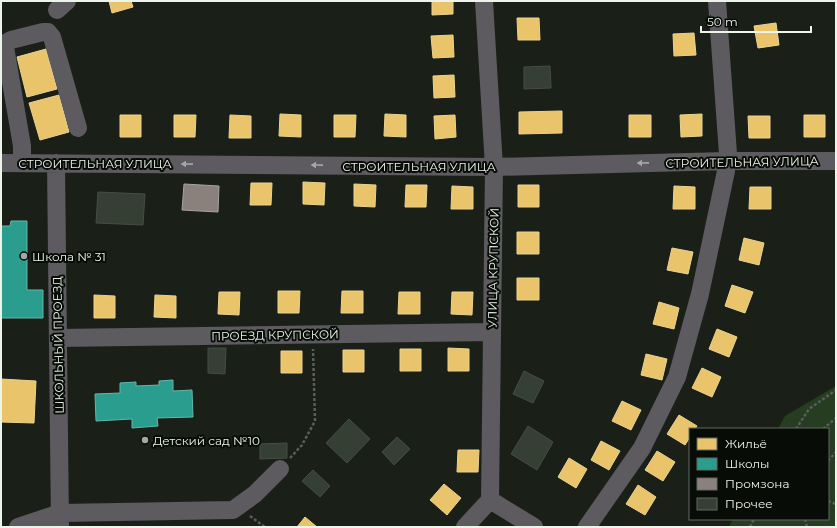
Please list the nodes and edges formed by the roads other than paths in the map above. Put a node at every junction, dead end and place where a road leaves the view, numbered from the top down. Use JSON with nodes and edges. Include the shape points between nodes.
{"nodes":[{"id":1,"x":484,"y":1,"type":"edge"},
{"id":2,"x":717,"y":1,"type":"edge"},
{"id":3,"x":78,"y":128,"type":"dead end"},
{"id":4,"x":727,"y":161,"type":"junction"},
{"id":5,"x":836,"y":161,"type":"edge"},
{"id":6,"x":1,"y":163,"type":"edge"},
{"id":7,"x":22,"y":163,"type":"junction"},
{"id":8,"x":56,"y":163,"type":"junction"},
{"id":9,"x":494,"y":167,"type":"junction"},
{"id":10,"x":492,"y":332,"type":"junction"},
{"id":11,"x":58,"y":338,"type":"junction"},
{"id":12,"x":280,"y":469,"type":"road end"},
{"id":13,"x":490,"y":500,"type":"junction"},
{"id":14,"x":60,"y":520,"type":"edge"},
{"id":15,"x":18,"y":527,"type":"edge"},
{"id":16,"x":466,"y":527,"type":"edge"},
{"id":17,"x":534,"y":527,"type":"edge"},
{"id":18,"x":587,"y":527,"type":"edge"}],
"edges":[{"from":1,"to":9,"type":"street","name":"УЛИЦА КРУПСКОЙ"},
{"from":2,"to":4,"type":"street"},
{"from":3,"to":7,"type":"street","via":[[52,37],[48,32],[6,43],[22,146]]},
{"from":4,"to":5,"type":"street","name":"СТРОИТЕЛЬНАЯ УЛИЦА"},
{"from":4,"to":9,"type":"street","name":"СТРОИТЕЛЬНАЯ УЛИЦА","one_way":true},
{"from":4,"to":18,"type":"street","via":[[700,294],[676,377],[642,448]]},
{"from":6,"to":7,"type":"street","name":"СТРОИТЕЛЬНАЯ УЛИЦА"},
{"from":7,"to":8,"type":"street","name":"СТРОИТЕЛЬНАЯ УЛИЦА"},
{"from":9,"to":8,"type":"street","name":"СТРОИТЕЛЬНАЯ УЛИЦА","one_way":true},
{"from":8,"to":11,"type":"street","name":"ШКОЛЬНЫЙ ПРОЕЗД"},
{"from":9,"to":10,"type":"street","name":"УЛИЦА КРУПСКОЙ"},
{"from":10,"to":11,"type":"street","name":"ПРОЕЗД КРУПСКОЙ"},
{"from":10,"to":13,"type":"street","name":"УЛИЦА КРУПСКОЙ"},
{"from":11,"to":14,"type":"street","name":"ШКОЛЬНЫЙ ПРОЕЗД"},
{"from":12,"to":14,"type":"street","via":[[255,494],[233,510]]},
{"from":13,"to":16,"type":"street"},
{"from":13,"to":17,"type":"street"},
{"from":14,"to":15,"type":"street"}]}
